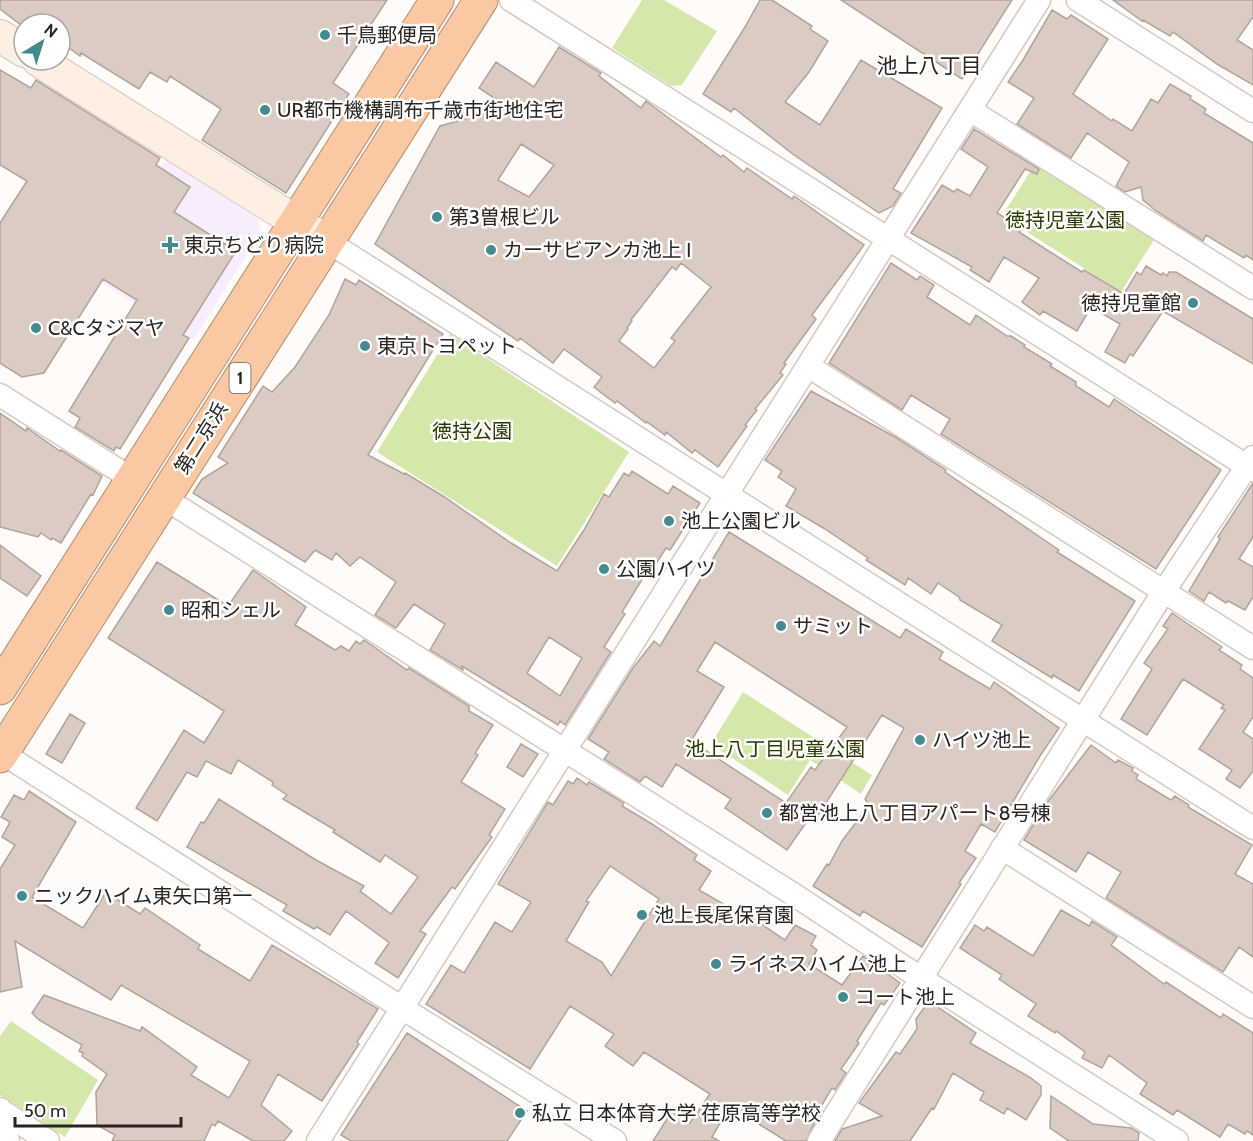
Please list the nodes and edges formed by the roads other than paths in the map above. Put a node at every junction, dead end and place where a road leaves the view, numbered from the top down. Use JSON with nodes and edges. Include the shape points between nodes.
{"nodes":[{"id":1,"x":437,"y":0,"type":"edge"},
{"id":2,"x":481,"y":0,"type":"edge"},
{"id":3,"x":511,"y":0,"type":"edge"},
{"id":4,"x":1039,"y":0,"type":"edge"},
{"id":5,"x":1078,"y":0,"type":"edge"},
{"id":6,"x":57,"y":72,"type":"edge"},
{"id":7,"x":970,"y":110,"type":"junction"},
{"id":8,"x":1253,"y":111,"type":"edge"},
{"id":9,"x":296,"y":222,"type":"junction"},
{"id":10,"x":888,"y":239,"type":"junction"},
{"id":11,"x":327,"y":241,"type":"junction"},
{"id":12,"x":1253,"y":288,"type":"edge"},
{"id":13,"x":808,"y":366,"type":"junction"},
{"id":14,"x":0,"y":395,"type":"edge"},
{"id":15,"x":1251,"y":464,"type":"edge"},
{"id":16,"x":132,"y":479,"type":"junction"},
{"id":17,"x":727,"y":494,"type":"junction"},
{"id":18,"x":164,"y":498,"type":"junction"},
{"id":19,"x":1164,"y":591,"type":"junction"},
{"id":20,"x":1253,"y":648,"type":"edge"},
{"id":21,"x":0,"y":688,"type":"edge"},
{"id":22,"x":1084,"y":720,"type":"junction"},
{"id":23,"x":564,"y":752,"type":"junction"},
{"id":24,"x":1,"y":754,"type":"edge"},
{"id":25,"x":1253,"y":828,"type":"edge"},
{"id":26,"x":1002,"y":848,"type":"junction"},
{"id":27,"x":922,"y":979,"type":"junction"},
{"id":28,"x":1253,"y":1007,"type":"edge"},
{"id":29,"x":402,"y":1008,"type":"junction"},
{"id":30,"x":0,"y":1110,"type":"edge"},
{"id":31,"x":8,"y":1141,"type":"edge"},
{"id":32,"x":48,"y":1141,"type":"edge"},
{"id":33,"x":318,"y":1141,"type":"edge"},
{"id":34,"x":615,"y":1141,"type":"edge"},
{"id":35,"x":819,"y":1141,"type":"edge"},
{"id":36,"x":1177,"y":1141,"type":"edge"}],
"edges":[{"from":1,"to":9,"type":"highway","name":"第二京浜","number":"1"},
{"from":2,"to":11,"type":"highway","name":"第二京浜","number":"1"},
{"from":3,"to":10,"type":"street"},
{"from":4,"to":7,"type":"street"},
{"from":5,"to":8,"type":"street"},
{"from":6,"to":9,"type":"street"},
{"from":7,"to":10,"type":"street"},
{"from":7,"to":12,"type":"street"},
{"from":9,"to":11,"type":"street"},
{"from":9,"to":16,"type":"highway","name":"第二京浜","number":"1"},
{"from":10,"to":13,"type":"street"},
{"from":10,"to":15,"type":"street"},
{"from":11,"to":17,"type":"street"},
{"from":11,"to":18,"type":"highway","name":"第二京浜","number":"1"},
{"from":13,"to":17,"type":"street"},
{"from":13,"to":19,"type":"street"},
{"from":14,"to":16,"type":"street"},
{"from":15,"to":19,"type":"street"},
{"from":16,"to":21,"type":"highway","name":"第二京浜","number":"1"},
{"from":17,"to":22,"type":"street"},
{"from":17,"to":23,"type":"street"},
{"from":18,"to":23,"type":"street"},
{"from":18,"to":24,"type":"highway","name":"第二京浜","number":"1"},
{"from":19,"to":20,"type":"street"},
{"from":19,"to":22,"type":"street"},
{"from":22,"to":25,"type":"street"},
{"from":22,"to":26,"type":"street"},
{"from":23,"to":27,"type":"street"},
{"from":23,"to":29,"type":"street"},
{"from":24,"to":29,"type":"street"},
{"from":26,"to":27,"type":"street"},
{"from":26,"to":28,"type":"street"},
{"from":27,"to":35,"type":"street"},
{"from":27,"to":36,"type":"street"},
{"from":29,"to":33,"type":"street"},
{"from":29,"to":34,"type":"street"},
{"from":30,"to":31,"type":"street"},
{"from":30,"to":32,"type":"street"}]}
